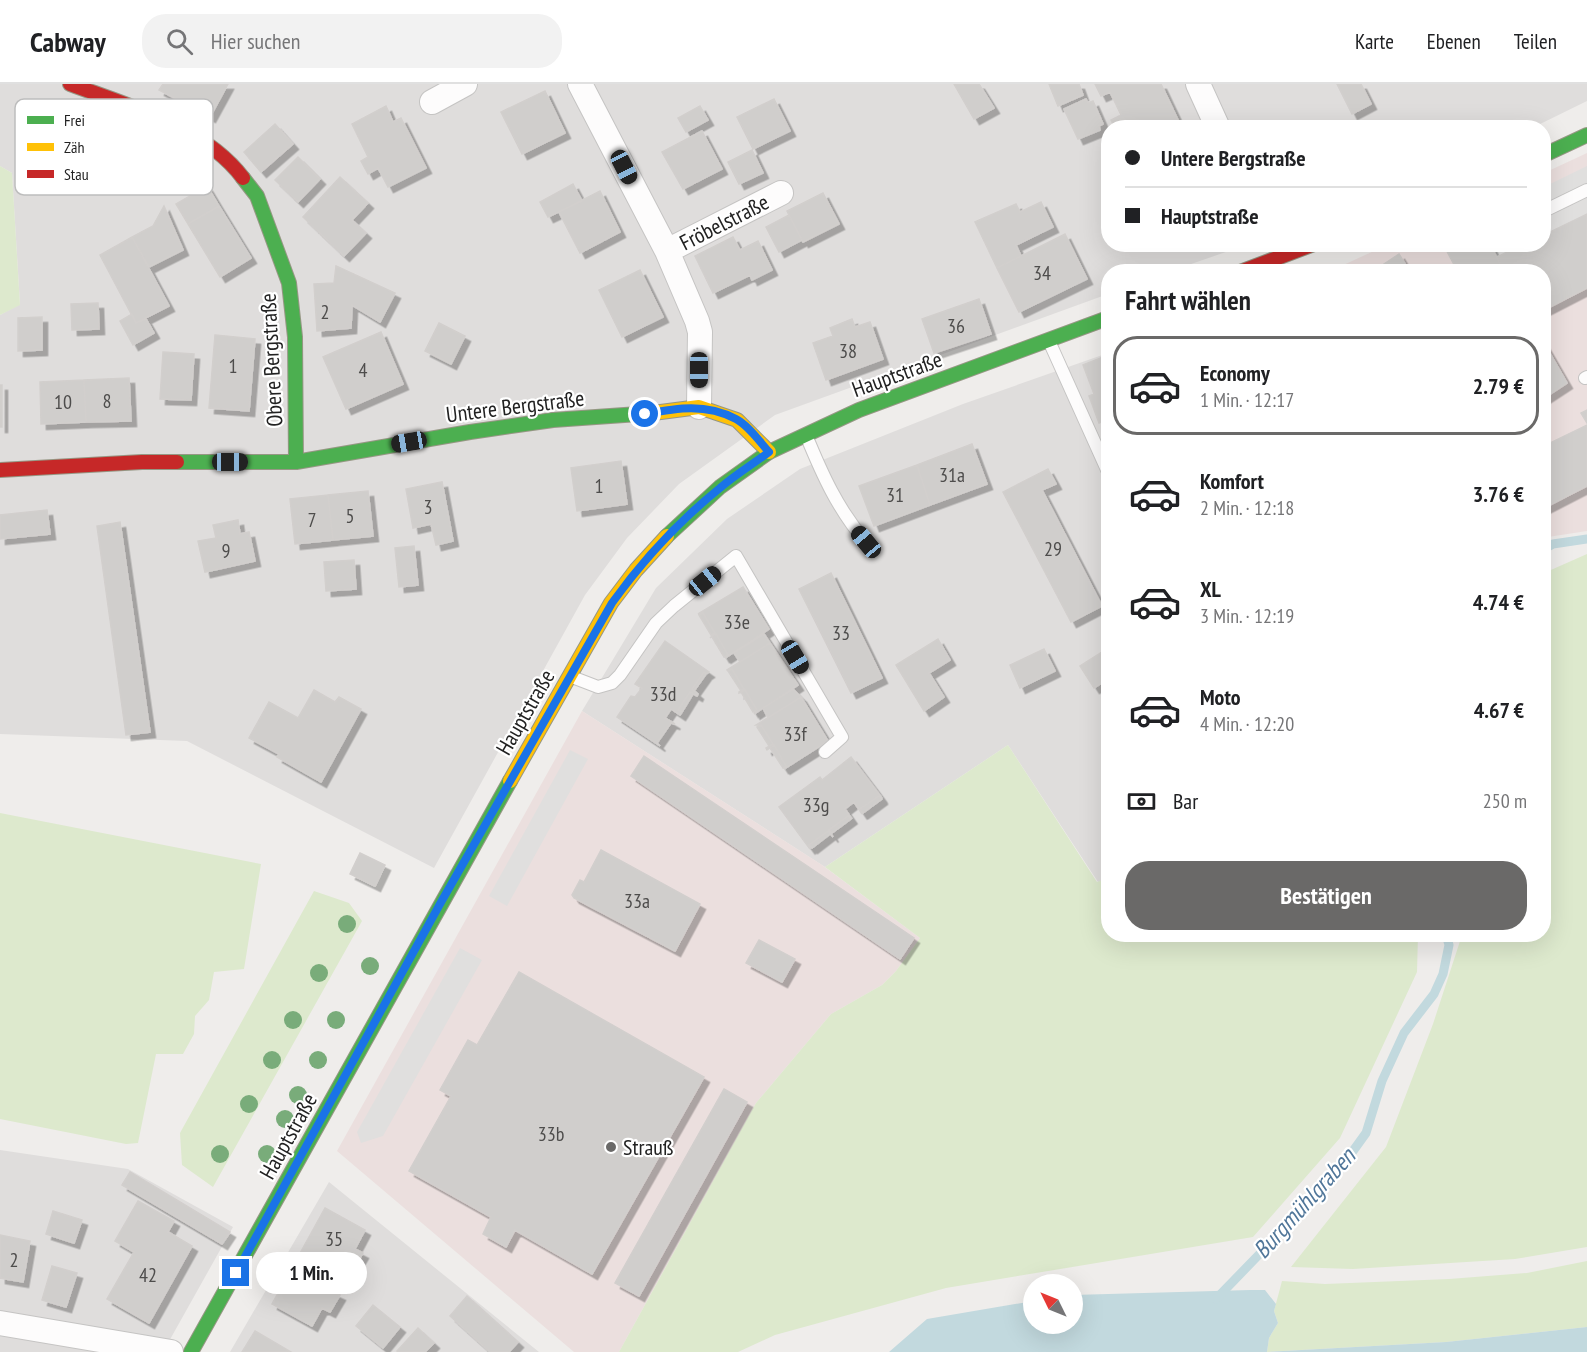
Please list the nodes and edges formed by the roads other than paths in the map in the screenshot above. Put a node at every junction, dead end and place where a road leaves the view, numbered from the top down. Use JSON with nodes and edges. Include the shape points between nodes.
{"nodes":[{"id":1,"x":70,"y":84,"type":"edge"},
{"id":2,"x":465,"y":84,"type":"edge"},
{"id":3,"x":580,"y":84,"type":"edge"},
{"id":4,"x":1198,"y":84,"type":"edge"},
{"id":5,"x":110,"y":99,"type":"edge"},
{"id":6,"x":432,"y":102,"type":"dead end"},
{"id":7,"x":1214,"y":120,"type":"edge"},
{"id":8,"x":1587,"y":135,"type":"edge"},
{"id":9,"x":213,"y":147,"type":"edge"},
{"id":10,"x":1551,"y":152,"type":"edge"},
{"id":11,"x":1587,"y":190,"type":"edge"},
{"id":12,"x":781,"y":193,"type":"dead end"},
{"id":13,"x":1551,"y":208,"type":"edge"},
{"id":14,"x":667,"y":251,"type":"junction"},
{"id":15,"x":1274,"y":252,"type":"edge"},
{"id":16,"x":1254,"y":264,"type":"edge"},
{"id":17,"x":1101,"y":321,"type":"edge"},
{"id":18,"x":1049,"y":340,"type":"junction"},
{"id":19,"x":699,"y":407,"type":"junction"},
{"id":20,"x":806,"y":434,"type":"junction"},
{"id":21,"x":769,"y":452,"type":"junction"},
{"id":22,"x":1101,"y":456,"type":"edge"},
{"id":23,"x":296,"y":462,"type":"junction"},
{"id":24,"x":0,"y":470,"type":"edge"},
{"id":25,"x":866,"y":542,"type":"dead end"},
{"id":26,"x":570,"y":676,"type":"junction"},
{"id":27,"x":825,"y":752,"type":"dead end"},
{"id":28,"x":0,"y":1323,"type":"edge"},
{"id":29,"x":171,"y":1352,"type":"edge"},
{"id":30,"x":191,"y":1352,"type":"edge"}],
"edges":[{"from":1,"to":5,"type":"main road","name":"Obere Bergstraße"},
{"from":2,"to":6,"type":"street"},
{"from":3,"to":14,"type":"street","name":"Fröbelstraße"},
{"from":4,"to":7,"type":"street"},
{"from":8,"to":10,"type":"main road"},
{"from":9,"to":23,"type":"main road","name":"Obere Bergstraße","via":[[236,168],[257,196],[289,283],[295,337]]},
{"from":11,"to":13,"type":"lane"},
{"from":12,"to":14,"type":"street","name":"Fröbelstraße"},
{"from":14,"to":19,"type":"street","name":"Fröbelstraße","via":[[700,332]]},
{"from":15,"to":16,"type":"main road"},
{"from":17,"to":18,"type":"main road","name":"Hauptstraße"},
{"from":18,"to":20,"type":"main road","name":"Hauptstraße"},
{"from":18,"to":22,"type":"lane"},
{"from":19,"to":21,"type":"main road","name":"Untere Bergstraße","via":[[737,420]]},
{"from":19,"to":23,"type":"main road","name":"Untere Bergstraße","via":[[553,420]]},
{"from":20,"to":21,"type":"main road","name":"Hauptstraße"},
{"from":20,"to":25,"type":"lane","via":[[838,505]]},
{"from":21,"to":26,"type":"main road","name":"Hauptstraße","via":[[720,487],[636,570]]},
{"from":23,"to":24,"type":"main road","name":"Untere Bergstraße","via":[[142,462]]},
{"from":26,"to":27,"type":"lane","via":[[598,687],[612,683],[656,623],[736,556],[842,737]]},
{"from":26,"to":30,"type":"main road","name":"Hauptstraße"},
{"from":28,"to":29,"type":"street"}]}
